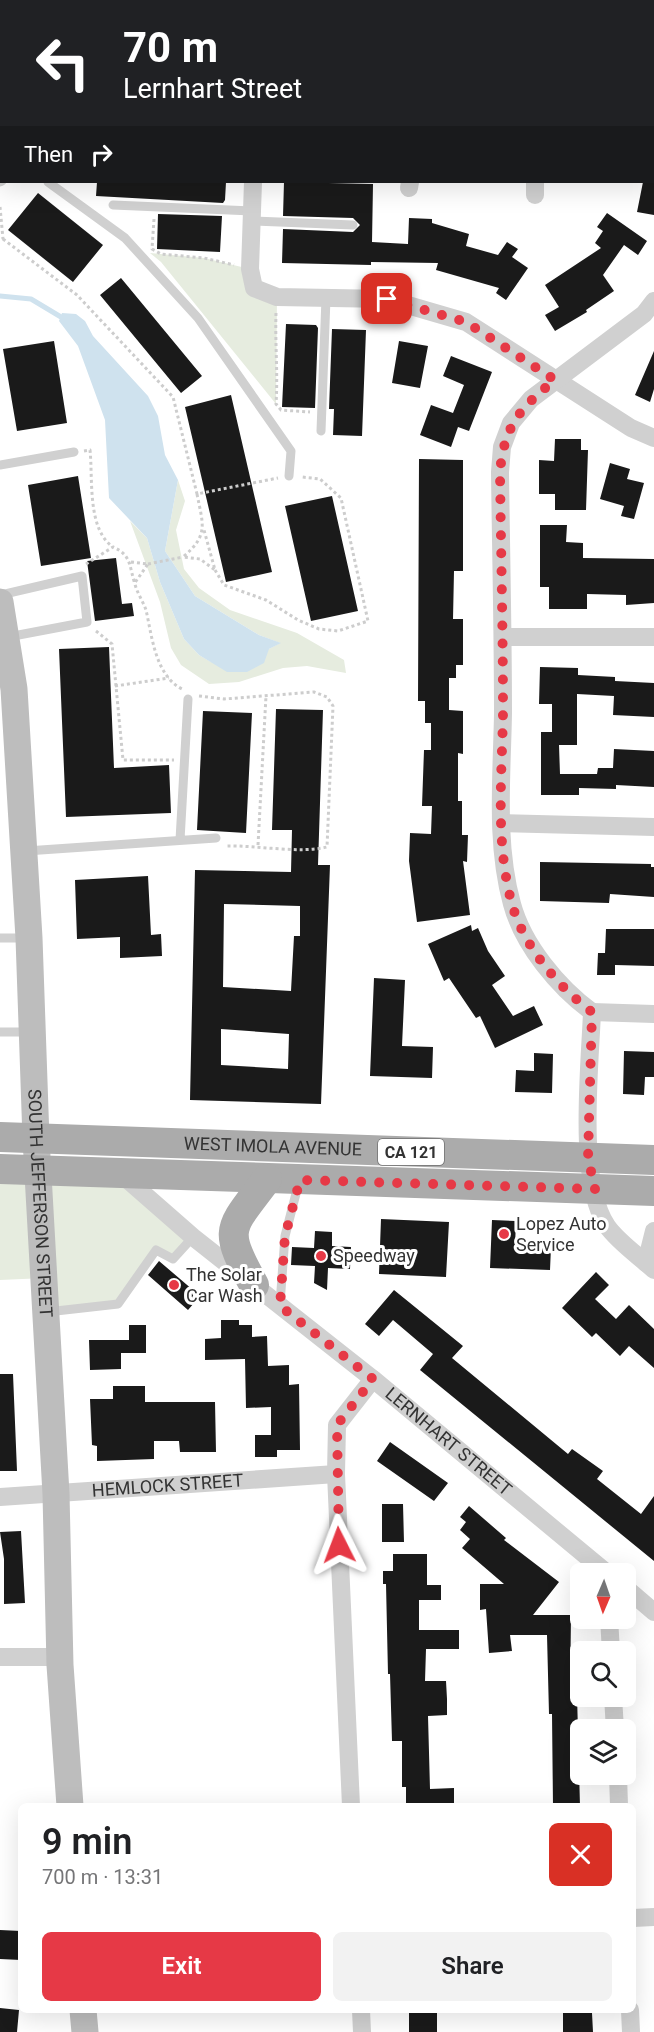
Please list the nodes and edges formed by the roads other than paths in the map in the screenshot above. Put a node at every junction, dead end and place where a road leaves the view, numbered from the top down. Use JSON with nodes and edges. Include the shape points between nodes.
{"nodes":[{"id":1,"x":49,"y":183,"type":"edge"},
{"id":2,"x":253,"y":183,"type":"edge"},
{"id":3,"x":113,"y":205,"type":"dead end"},
{"id":4,"x":252,"y":216,"type":"junction"},
{"id":5,"x":353,"y":225,"type":"dead end"},
{"id":6,"x":326,"y":298,"type":"junction"},
{"id":7,"x":654,"y":302,"type":"edge"},
{"id":8,"x":555,"y":380,"type":"junction"},
{"id":9,"x":321,"y":431,"type":"dead end"},
{"id":10,"x":654,"y":438,"type":"edge"},
{"id":11,"x":74,"y":452,"type":"road end"},
{"id":12,"x":0,"y":465,"type":"edge"},
{"id":13,"x":289,"y":476,"type":"road end"},
{"id":14,"x":0,"y":596,"type":"edge"},
{"id":15,"x":0,"y":602,"type":"edge"},
{"id":16,"x":503,"y":637,"type":"junction"},
{"id":17,"x":654,"y":637,"type":"edge"},
{"id":18,"x":6,"y":638,"type":"junction"},
{"id":19,"x":188,"y":699,"type":"dead end"},
{"id":20,"x":502,"y":823,"type":"junction"},
{"id":21,"x":654,"y":827,"type":"edge"},
{"id":22,"x":216,"y":838,"type":"dead end"},
{"id":23,"x":180,"y":840,"type":"junction"},
{"id":24,"x":23,"y":851,"type":"junction"},
{"id":25,"x":0,"y":938,"type":"edge"},
{"id":26,"x":29,"y":938,"type":"junction"},
{"id":27,"x":592,"y":1012,"type":"junction"},
{"id":28,"x":654,"y":1014,"type":"edge"},
{"id":29,"x":0,"y":1032,"type":"edge"},
{"id":30,"x":33,"y":1032,"type":"junction"},
{"id":31,"x":0,"y":1137,"type":"edge"},
{"id":32,"x":36,"y":1139,"type":"junction"},
{"id":33,"x":588,"y":1158,"type":"junction"},
{"id":34,"x":654,"y":1160,"type":"edge"},
{"id":35,"x":0,"y":1169,"type":"edge"},
{"id":36,"x":38,"y":1170,"type":"junction"},
{"id":37,"x":121,"y":1174,"type":"junction"},
{"id":38,"x":267,"y":1179,"type":"junction"},
{"id":39,"x":300,"y":1180,"type":"junction"},
{"id":40,"x":595,"y":1189,"type":"junction"},
{"id":41,"x":654,"y":1191,"type":"edge"},
{"id":42,"x":654,"y":1231,"type":"edge"},
{"id":43,"x":193,"y":1237,"type":"junction"},
{"id":44,"x":650,"y":1266,"type":"edge"},
{"id":45,"x":254,"y":1285,"type":"junction"},
{"id":46,"x":280,"y":1306,"type":"junction"},
{"id":47,"x":47,"y":1312,"type":"junction"},
{"id":48,"x":373,"y":1379,"type":"junction"},
{"id":49,"x":336,"y":1474,"type":"junction"},
{"id":50,"x":56,"y":1494,"type":"junction"},
{"id":51,"x":0,"y":1497,"type":"edge"},
{"id":52,"x":595,"y":1563,"type":"edge"},
{"id":53,"x":636,"y":1597,"type":"edge"},
{"id":54,"x":654,"y":1612,"type":"edge"},
{"id":55,"x":60,"y":1657,"type":"junction"},
{"id":56,"x":0,"y":1658,"type":"edge"},
{"id":57,"x":618,"y":1785,"type":"edge"},
{"id":58,"x":70,"y":1803,"type":"edge"},
{"id":59,"x":351,"y":1803,"type":"edge"},
{"id":60,"x":619,"y":1803,"type":"edge"},
{"id":61,"x":654,"y":1917,"type":"edge"},
{"id":62,"x":636,"y":1918,"type":"edge"},
{"id":63,"x":83,"y":2013,"type":"edge"},
{"id":64,"x":361,"y":2013,"type":"edge"},
{"id":65,"x":630,"y":2013,"type":"edge"},
{"id":66,"x":85,"y":2032,"type":"edge"},
{"id":67,"x":362,"y":2032,"type":"edge"},
{"id":68,"x":631,"y":2032,"type":"edge"}],
"edges":[{"from":1,"to":13,"type":"lane","via":[[125,238],[198,318],[291,451]]},
{"from":2,"to":4,"type":"street"},
{"from":3,"to":4,"type":"lane"},
{"from":4,"to":5,"type":"lane"},
{"from":4,"to":6,"type":"street","via":[[250,269],[254,288],[277,297]]},
{"from":6,"to":8,"type":"street","via":[[387,299],[466,322]]},
{"from":6,"to":9,"type":"lane"},
{"from":7,"to":8,"type":"street","via":[[644,314]]},
{"from":8,"to":10,"type":"street"},
{"from":8,"to":16,"type":"street","via":[[531,399],[512,423],[502,447]]},
{"from":11,"to":12,"type":"lane"},
{"from":14,"to":18,"type":"lane","via":[[82,576],[87,622]]},
{"from":15,"to":18,"type":"street","name":"SOUTH JEFFERSON STREET"},
{"from":16,"to":17,"type":"street"},
{"from":16,"to":20,"type":"street"},
{"from":18,"to":24,"type":"street","name":"SOUTH JEFFERSON STREET","via":[[14,688]]},
{"from":19,"to":23,"type":"lane"},
{"from":20,"to":21,"type":"street"},
{"from":20,"to":27,"type":"street","via":[[505,873],[512,906],[527,940],[573,998]]},
{"from":22,"to":23,"type":"lane"},
{"from":23,"to":24,"type":"lane"},
{"from":24,"to":26,"type":"street","name":"SOUTH JEFFERSON STREET"},
{"from":25,"to":26,"type":"lane"},
{"from":26,"to":30,"type":"street","name":"SOUTH JEFFERSON STREET"},
{"from":27,"to":28,"type":"street"},
{"from":27,"to":33,"type":"street"},
{"from":29,"to":30,"type":"lane"},
{"from":30,"to":32,"type":"street","name":"SOUTH JEFFERSON STREET"},
{"from":31,"to":32,"type":"main road","name":"WEST IMOLA AVENUE","number":"CA 121"},
{"from":32,"to":33,"type":"main road","name":"WEST IMOLA AVENUE","number":"CA 121"},
{"from":32,"to":36,"type":"street","name":"SOUTH JEFFERSON STREET"},
{"from":33,"to":34,"type":"main road","name":"WEST IMOLA AVENUE","number":"CA 121"},
{"from":33,"to":40,"type":"street"},
{"from":35,"to":36,"type":"main road","name":"WEST IMOLA AVENUE","number":"CA 121"},
{"from":36,"to":37,"type":"main road","name":"WEST IMOLA AVENUE","number":"CA 121"},
{"from":36,"to":47,"type":"street","name":"SOUTH JEFFERSON STREET"},
{"from":37,"to":38,"type":"main road","name":"WEST IMOLA AVENUE","number":"CA 121"},
{"from":37,"to":43,"type":"street","name":"LERNHART STREET"},
{"from":38,"to":39,"type":"main road","name":"WEST IMOLA AVENUE","number":"CA 121"},
{"from":38,"to":45,"type":"main road","via":[[238,1219],[231,1236]]},
{"from":39,"to":40,"type":"main road","name":"WEST IMOLA AVENUE","number":"CA 121"},
{"from":39,"to":46,"type":"lane","via":[[285,1236]]},
{"from":40,"to":41,"type":"main road","name":"WEST IMOLA AVENUE","number":"CA 121"},
{"from":40,"to":44,"type":"street","via":[[607,1226]]},
{"from":42,"to":44,"type":"street"},
{"from":43,"to":45,"type":"street","name":"LERNHART STREET"},
{"from":43,"to":47,"type":"lane","via":[[173,1259],[156,1250],[118,1304]]},
{"from":45,"to":46,"type":"street","name":"LERNHART STREET"},
{"from":46,"to":48,"type":"street","name":"LERNHART STREET"},
{"from":47,"to":50,"type":"street","name":"SOUTH JEFFERSON STREET"},
{"from":48,"to":49,"type":"street","via":[[337,1425]]},
{"from":48,"to":52,"type":"street","name":"LERNHART STREET"},
{"from":49,"to":50,"type":"street","name":"HEMLOCK STREET"},
{"from":49,"to":59,"type":"street"},
{"from":50,"to":51,"type":"street","name":"HEMLOCK STREET"},
{"from":50,"to":55,"type":"street","name":"SOUTH JEFFERSON STREET"},
{"from":53,"to":54,"type":"street"},
{"from":55,"to":56,"type":"street"},
{"from":55,"to":58,"type":"street","name":"SOUTH JEFFERSON STREET"},
{"from":57,"to":60,"type":"street"},
{"from":61,"to":62,"type":"street"},
{"from":63,"to":66,"type":"street"},
{"from":64,"to":67,"type":"street"},
{"from":65,"to":68,"type":"street"}]}
